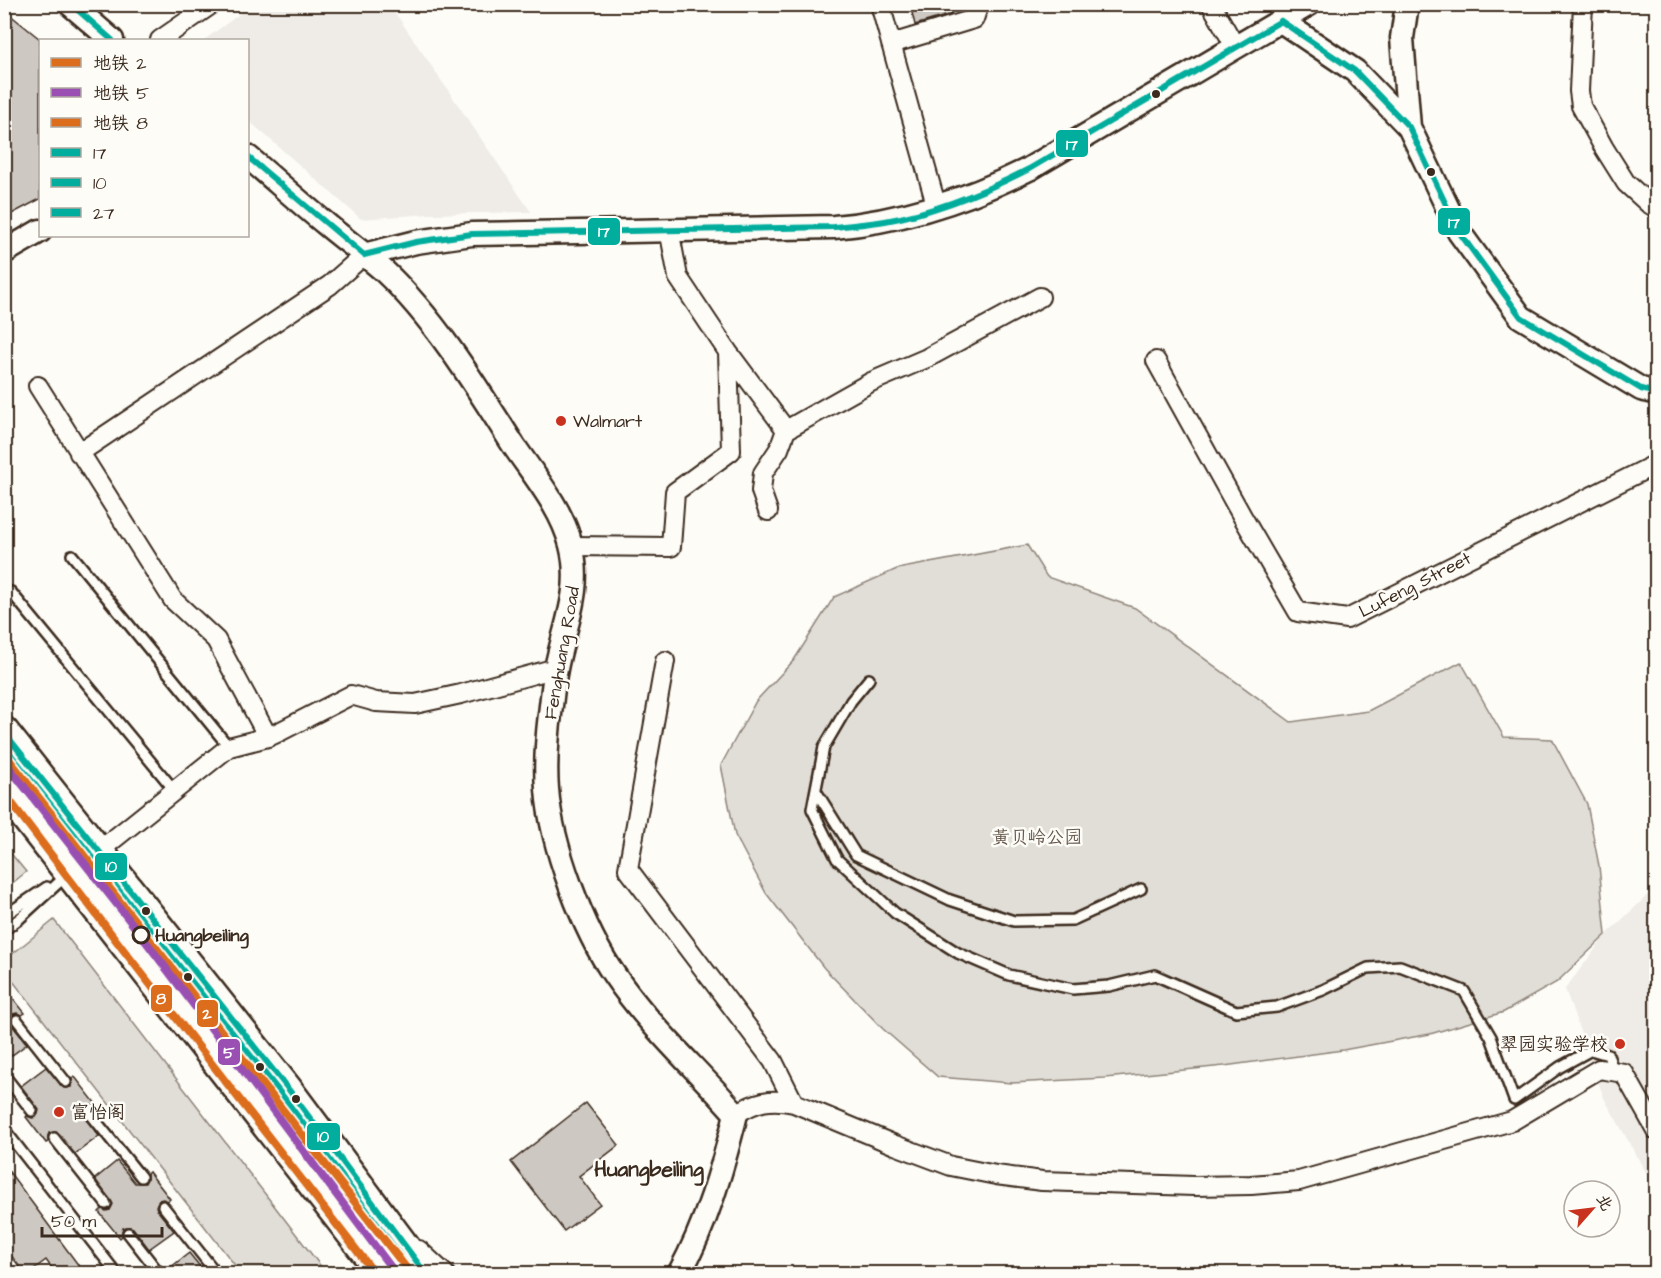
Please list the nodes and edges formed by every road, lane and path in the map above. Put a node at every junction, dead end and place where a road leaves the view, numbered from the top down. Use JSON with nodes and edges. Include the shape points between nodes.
{"nodes":[{"id":1,"x":70,"y":4,"type":"edge"},
{"id":2,"x":212,"y":4,"type":"edge"},
{"id":3,"x":880,"y":4,"type":"edge"},
{"id":4,"x":979,"y":4,"type":"edge"},
{"id":5,"x":1211,"y":4,"type":"edge"},
{"id":6,"x":1309,"y":4,"type":"edge"},
{"id":7,"x":1407,"y":4,"type":"edge"},
{"id":8,"x":1583,"y":4,"type":"edge"},
{"id":9,"x":1281,"y":21,"type":"junction"},
{"id":10,"x":111,"y":39,"type":"edge"},
{"id":11,"x":161,"y":39,"type":"edge"},
{"id":12,"x":891,"y":44,"type":"junction"},
{"id":13,"x":1236,"y":48,"type":"junction"},
{"id":14,"x":1409,"y":127,"type":"junction"},
{"id":15,"x":249,"y":158,"type":"edge"},
{"id":16,"x":937,"y":208,"type":"junction"},
{"id":17,"x":1656,"y":208,"type":"edge"},
{"id":18,"x":669,"y":229,"type":"junction"},
{"id":19,"x":39,"y":232,"type":"edge"},
{"id":20,"x":4,"y":252,"type":"edge"},
{"id":21,"x":364,"y":255,"type":"junction"},
{"id":22,"x":1040,"y":297,"type":"dead end"},
{"id":23,"x":728,"y":352,"type":"junction"},
{"id":24,"x":1156,"y":361,"type":"dead end"},
{"id":25,"x":38,"y":386,"type":"dead end"},
{"id":26,"x":1656,"y":393,"type":"edge"},
{"id":27,"x":786,"y":430,"type":"junction"},
{"id":28,"x":79,"y":453,"type":"junction"},
{"id":29,"x":1656,"y":464,"type":"edge"},
{"id":30,"x":768,"y":511,"type":"dead end"},
{"id":31,"x":572,"y":546,"type":"junction"},
{"id":32,"x":72,"y":555,"type":"dead end"},
{"id":33,"x":10,"y":592,"type":"dead end"},
{"id":34,"x":665,"y":661,"type":"dead end"},
{"id":35,"x":556,"y":668,"type":"junction"},
{"id":36,"x":869,"y":680,"type":"dead end"},
{"id":37,"x":4,"y":731,"type":"edge"},
{"id":38,"x":268,"y":737,"type":"junction"},
{"id":39,"x":229,"y":747,"type":"junction"},
{"id":40,"x":4,"y":791,"type":"edge"},
{"id":41,"x":175,"y":791,"type":"junction"},
{"id":42,"x":816,"y":791,"type":"junction"},
{"id":43,"x":99,"y":851,"type":"junction"},
{"id":44,"x":69,"y":873,"type":"junction"},
{"id":45,"x":1141,"y":889,"type":"dead end"},
{"id":46,"x":4,"y":916,"type":"edge"},
{"id":47,"x":4,"y":930,"type":"edge"},
{"id":48,"x":17,"y":1020,"type":"dead end"},
{"id":49,"x":1614,"y":1072,"type":"junction"},
{"id":50,"x":4,"y":1075,"type":"edge"},
{"id":51,"x":66,"y":1082,"type":"dead end"},
{"id":52,"x":794,"y":1103,"type":"junction"},
{"id":53,"x":32,"y":1111,"type":"dead end"},
{"id":54,"x":88,"y":1111,"type":"dead end"},
{"id":55,"x":736,"y":1114,"type":"junction"},
{"id":56,"x":4,"y":1129,"type":"edge"},
{"id":57,"x":1656,"y":1130,"type":"edge"},
{"id":58,"x":54,"y":1138,"type":"dead end"},
{"id":59,"x":141,"y":1178,"type":"dead end"},
{"id":60,"x":106,"y":1204,"type":"dead end"},
{"id":61,"x":163,"y":1206,"type":"dead end"},
{"id":62,"x":332,"y":1210,"type":"junction"},
{"id":63,"x":388,"y":1222,"type":"junction"},
{"id":64,"x":128,"y":1233,"type":"dead end"},
{"id":65,"x":213,"y":1269,"type":"dead end"},
{"id":66,"x":117,"y":1274,"type":"edge"},
{"id":67,"x":160,"y":1274,"type":"edge"},
{"id":68,"x":368,"y":1274,"type":"edge"},
{"id":69,"x":382,"y":1274,"type":"edge"},
{"id":70,"x":426,"y":1274,"type":"edge"},
{"id":71,"x":445,"y":1274,"type":"edge"},
{"id":72,"x":679,"y":1274,"type":"edge"}],
"edges":[{"from":1,"to":10,"type":"street"},
{"from":2,"to":11,"type":"street"},
{"from":3,"to":12,"type":"street"},
{"from":4,"to":12,"type":"street","via":[[974,19]]},
{"from":5,"to":13,"type":"street"},
{"from":6,"to":9,"type":"street"},
{"from":7,"to":14,"type":"street","via":[[1402,38]]},
{"from":8,"to":17,"type":"street","via":[[1581,106],[1626,183]]},
{"from":9,"to":13,"type":"street"},
{"from":9,"to":14,"type":"street","via":[[1355,71]]},
{"from":12,"to":16,"type":"street"},
{"from":13,"to":16,"type":"street","via":[[1029,169]]},
{"from":14,"to":26,"type":"street","via":[[1459,232],[1521,317],[1641,389]]},
{"from":15,"to":21,"type":"street","name":"Fenghuang Road"},
{"from":16,"to":18,"type":"street","via":[[862,225]]},
{"from":18,"to":21,"type":"street","via":[[472,234]]},
{"from":18,"to":23,"type":"street","via":[[678,277]]},
{"from":19,"to":20,"type":"street"},
{"from":21,"to":28,"type":"street","via":[[330,285]]},
{"from":21,"to":31,"type":"street","name":"Fenghuang Road","via":[[394,282],[444,342],[554,506]]},
{"from":22,"to":27,"type":"street","via":[[927,358],[871,382]]},
{"from":23,"to":27,"type":"street"},
{"from":23,"to":31,"type":"street","via":[[730,451],[675,492],[671,547]]},
{"from":24,"to":29,"type":"street","name":"Lufeng Street","via":[[1298,612],[1347,619]]},
{"from":25,"to":28,"type":"street"},
{"from":27,"to":30,"type":"street","via":[[763,473],[761,491]]},
{"from":28,"to":38,"type":"street","via":[[173,600],[216,640]]},
{"from":31,"to":35,"type":"street","name":"Fenghuang Road","via":[[575,591]]},
{"from":32,"to":39,"type":"lane"},
{"from":33,"to":41,"type":"lane"},
{"from":34,"to":52,"type":"street","via":[[628,869],[773,1061]]},
{"from":35,"to":38,"type":"street","via":[[415,704],[376,702],[351,695]]},
{"from":35,"to":55,"type":"street","name":"Fenghuang Road","via":[[548,733],[547,789],[567,877],[590,932],[614,975]]},
{"from":36,"to":42,"type":"lane","via":[[824,747]]},
{"from":37,"to":43,"type":"main road"},
{"from":38,"to":39,"type":"street"},
{"from":39,"to":41,"type":"street"},
{"from":40,"to":44,"type":"main road"},
{"from":41,"to":43,"type":"street"},
{"from":42,"to":45,"type":"lane","via":[[856,855],[950,900],[1014,921],[1074,920]]},
{"from":42,"to":49,"type":"lane","via":[[812,809],[837,859],[895,913],[958,953],[1009,975],[1073,989],[1109,986],[1155,975],[1236,1011],[1277,1006],[1368,969],[1400,966],[1464,991],[1491,1037],[1514,1100],[1590,1050],[1608,1054]]},
{"from":43,"to":63,"type":"main road"},
{"from":44,"to":46,"type":"lane"},
{"from":44,"to":47,"type":"lane"},
{"from":44,"to":62,"type":"main road"},
{"from":48,"to":51,"type":"lane"},
{"from":49,"to":52,"type":"street","via":[[1599,1069],[1512,1121],[1299,1180],[1251,1185],[1054,1182],[996,1175],[951,1166]]},
{"from":49,"to":57,"type":"street","via":[[1624,1073]]},
{"from":50,"to":53,"type":"lane"},
{"from":52,"to":55,"type":"street","via":[[766,1101]]},
{"from":54,"to":59,"type":"lane"},
{"from":55,"to":72,"type":"street","via":[[710,1207]]},
{"from":56,"to":66,"type":"lane"},
{"from":58,"to":60,"type":"lane"},
{"from":61,"to":65,"type":"lane"},
{"from":62,"to":68,"type":"main road"},
{"from":62,"to":69,"type":"main road"},
{"from":63,"to":70,"type":"main road"},
{"from":63,"to":71,"type":"street"},
{"from":64,"to":67,"type":"lane"}]}
